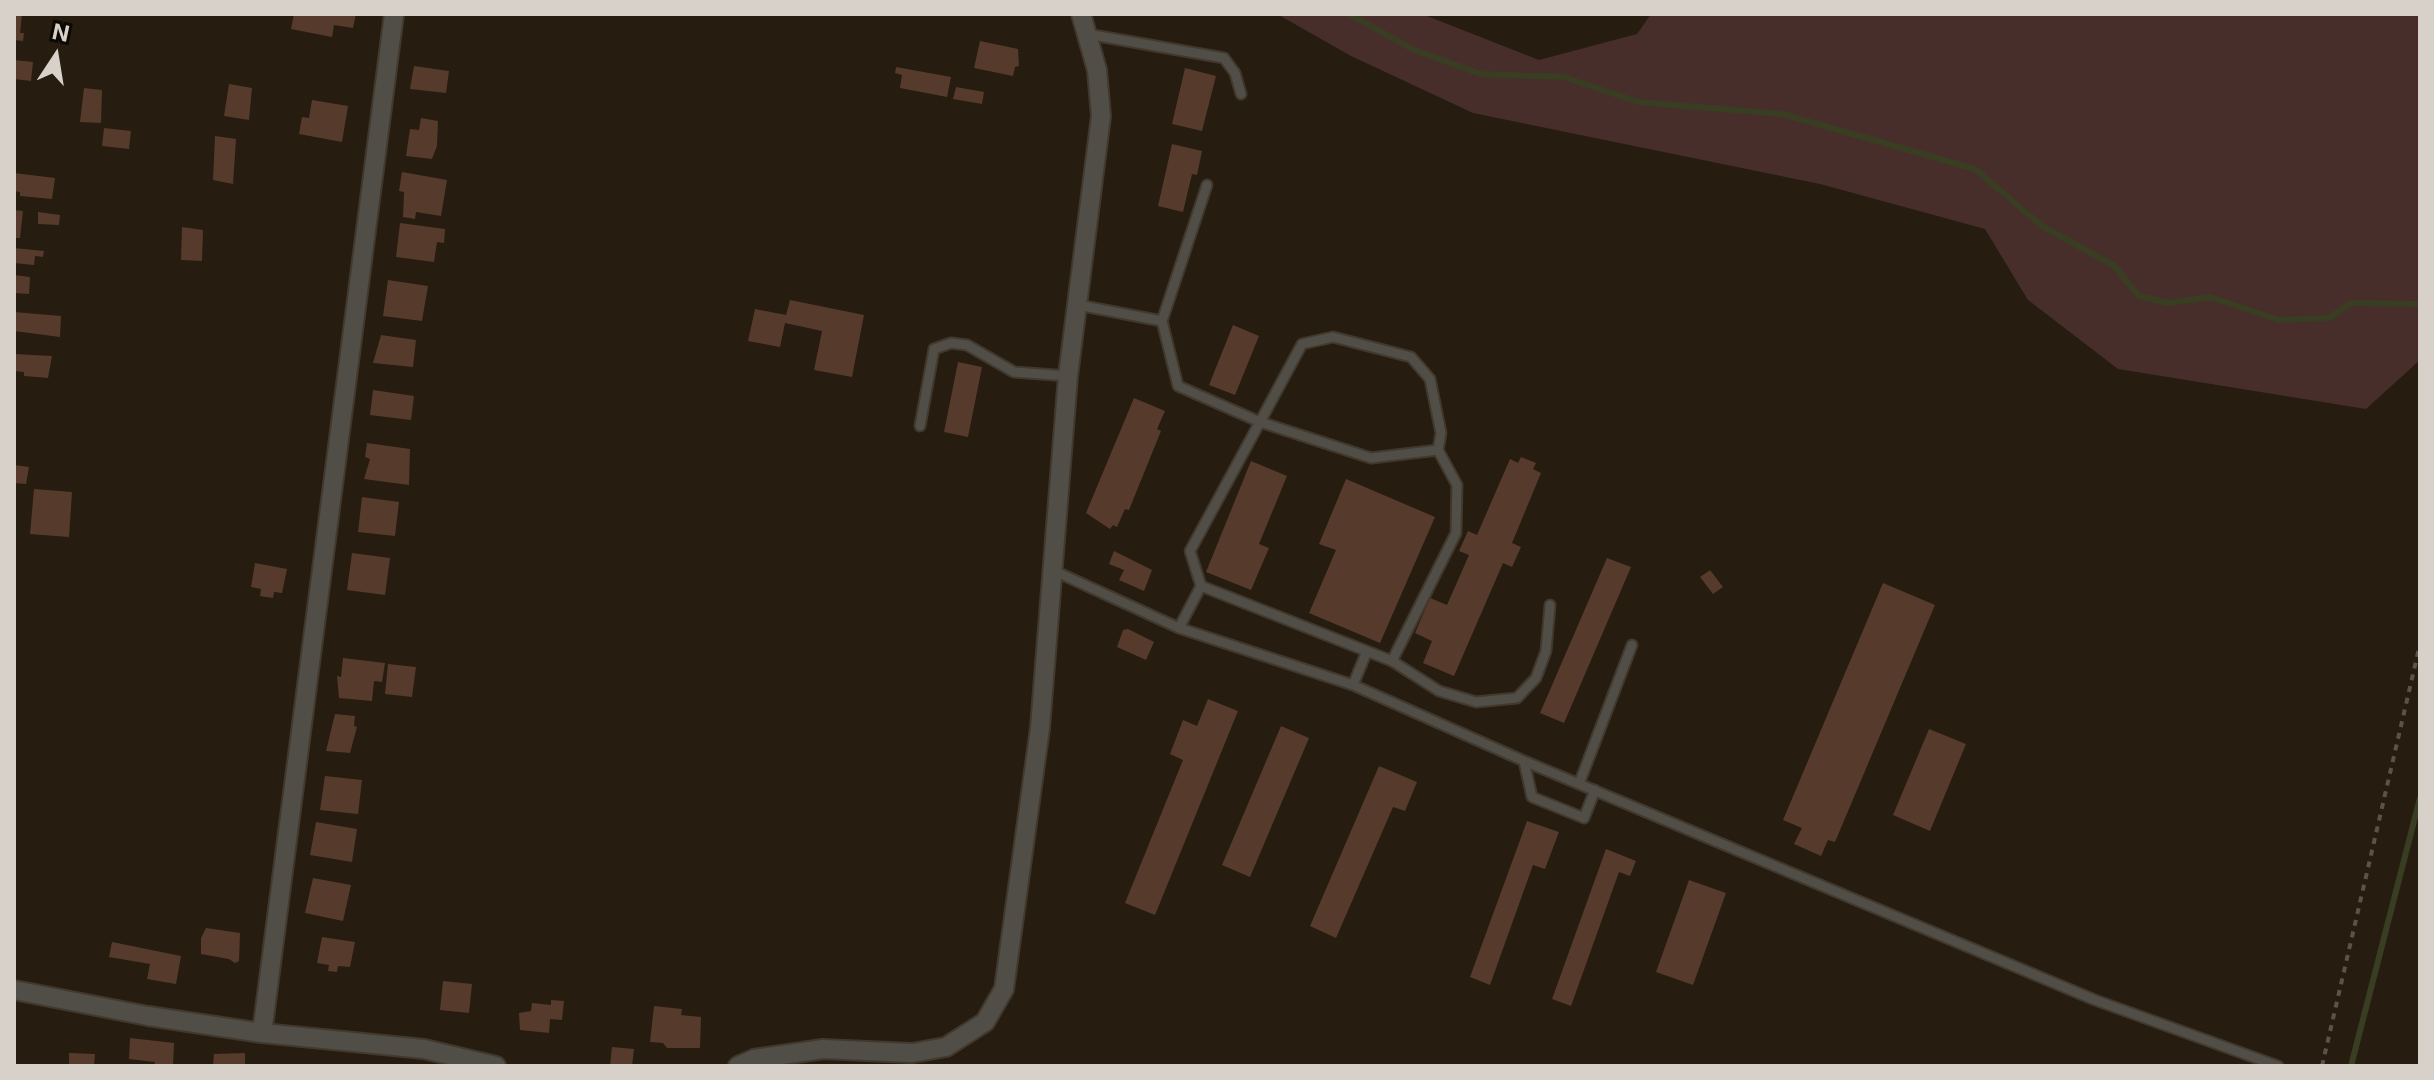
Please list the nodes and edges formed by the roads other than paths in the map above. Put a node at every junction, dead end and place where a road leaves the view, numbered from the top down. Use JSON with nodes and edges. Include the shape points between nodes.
{"nodes":[{"id":1,"x":394,"y":14,"type":"edge"},
{"id":2,"x":1081,"y":14,"type":"edge"},
{"id":3,"x":1087,"y":34,"type":"junction"},
{"id":4,"x":1241,"y":94,"type":"dead end"},
{"id":5,"x":1207,"y":185,"type":"dead end"},
{"id":6,"x":1078,"y":305,"type":"junction"},
{"id":7,"x":1162,"y":321,"type":"junction"},
{"id":8,"x":1068,"y":376,"type":"junction"},
{"id":9,"x":1260,"y":422,"type":"junction"},
{"id":10,"x":920,"y":426,"type":"dead end"},
{"id":11,"x":1438,"y":450,"type":"junction"},
{"id":12,"x":1050,"y":569,"type":"junction"},
{"id":13,"x":1201,"y":586,"type":"junction"},
{"id":14,"x":1550,"y":605,"type":"dead end"},
{"id":15,"x":1179,"y":628,"type":"junction"},
{"id":16,"x":1632,"y":645,"type":"dead end"},
{"id":17,"x":1367,"y":651,"type":"junction"},
{"id":18,"x":1392,"y":661,"type":"junction"},
{"id":19,"x":1353,"y":685,"type":"junction"},
{"id":20,"x":1524,"y":761,"type":"junction"},
{"id":21,"x":1579,"y":784,"type":"junction"},
{"id":22,"x":1595,"y":790,"type":"junction"},
{"id":23,"x":14,"y":990,"type":"edge"},
{"id":24,"x":262,"y":1033,"type":"junction"},
{"id":25,"x":496,"y":1066,"type":"edge"},
{"id":26,"x":738,"y":1066,"type":"edge"},
{"id":27,"x":2278,"y":1066,"type":"edge"}],
"edges":[{"from":1,"to":24,"type":"street"},
{"from":2,"to":3,"type":"street"},
{"from":3,"to":4,"type":"lane","via":[[1224,58]]},
{"from":3,"to":6,"type":"street","via":[[1101,116]]},
{"from":5,"to":7,"type":"lane"},
{"from":6,"to":7,"type":"lane"},
{"from":6,"to":8,"type":"street"},
{"from":7,"to":9,"type":"lane","via":[[1178,386]]},
{"from":8,"to":10,"type":"lane","via":[[1014,372],[967,345],[951,343],[934,349]]},
{"from":8,"to":12,"type":"street"},
{"from":9,"to":11,"type":"lane","via":[[1371,458]]},
{"from":9,"to":11,"type":"lane","via":[[1302,344],[1333,337],[1411,357],[1430,379],[1441,433]]},
{"from":9,"to":13,"type":"lane","via":[[1190,551]]},
{"from":11,"to":18,"type":"lane","via":[[1457,485],[1456,533]]},
{"from":12,"to":15,"type":"lane"},
{"from":12,"to":26,"type":"street","via":[[1040,728],[1009,967],[995,1008],[985,1022],[946,1047],[912,1053],[823,1049]]},
{"from":13,"to":15,"type":"lane"},
{"from":13,"to":17,"type":"lane"},
{"from":14,"to":18,"type":"lane","via":[[1546,651],[1536,678],[1517,698],[1476,702],[1439,691]]},
{"from":15,"to":19,"type":"lane"},
{"from":16,"to":21,"type":"lane"},
{"from":17,"to":18,"type":"lane"},
{"from":17,"to":19,"type":"lane"},
{"from":19,"to":20,"type":"lane"},
{"from":20,"to":21,"type":"lane"},
{"from":20,"to":22,"type":"lane","via":[[1532,797],[1584,818]]},
{"from":21,"to":22,"type":"lane"},
{"from":22,"to":27,"type":"lane","via":[[2095,1000]]},
{"from":23,"to":24,"type":"street"},
{"from":24,"to":25,"type":"street","via":[[424,1049]]}]}
